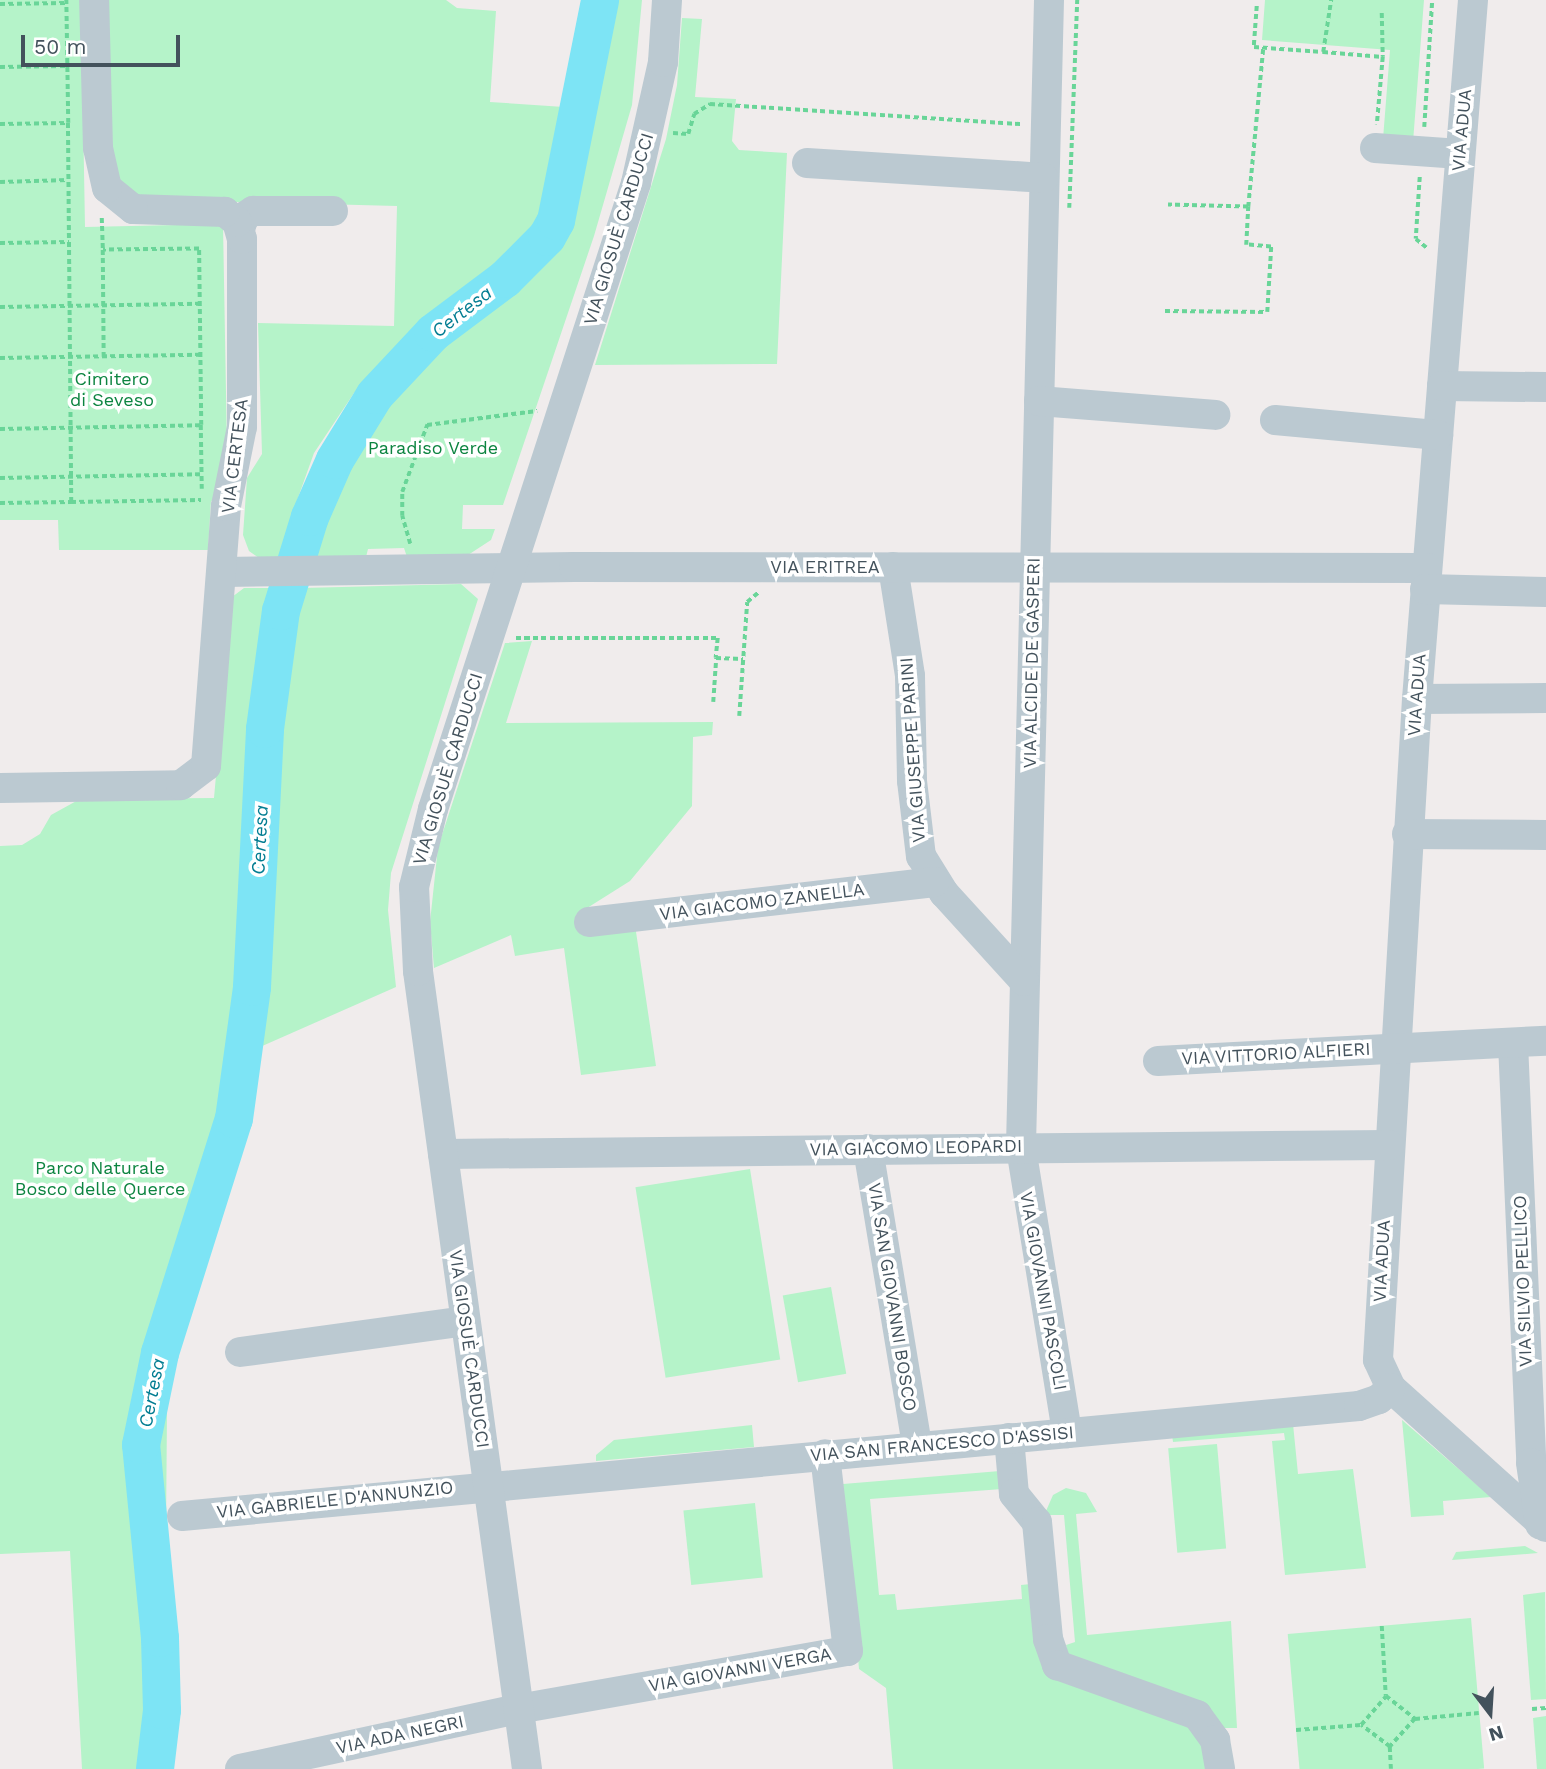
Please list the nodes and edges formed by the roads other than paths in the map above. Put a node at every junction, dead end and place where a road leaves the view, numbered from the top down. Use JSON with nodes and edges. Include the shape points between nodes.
{"nodes":[{"id":1,"x":667,"y":0,"type":"edge"},
{"id":2,"x":1049,"y":0,"type":"edge"},
{"id":3,"x":1473,"y":0,"type":"edge"},
{"id":4,"x":76,"y":1,"type":"edge"},
{"id":5,"x":1376,"y":148,"type":"road end"},
{"id":6,"x":1460,"y":154,"type":"junction"},
{"id":7,"x":807,"y":163,"type":"dead end"},
{"id":8,"x":1044,"y":178,"type":"junction"},
{"id":9,"x":333,"y":211,"type":"dead end"},
{"id":10,"x":240,"y":229,"type":"junction"},
{"id":11,"x":1442,"y":386,"type":"junction"},
{"id":12,"x":1546,"y":387,"type":"edge"},
{"id":13,"x":1039,"y":401,"type":"junction"},
{"id":14,"x":1215,"y":415,"type":"dead end"},
{"id":15,"x":1275,"y":420,"type":"dead end"},
{"id":16,"x":1438,"y":435,"type":"junction"},
{"id":17,"x":893,"y":567,"type":"junction"},
{"id":18,"x":1035,"y":568,"type":"junction"},
{"id":19,"x":511,"y":569,"type":"junction"},
{"id":20,"x":224,"y":572,"type":"junction"},
{"id":21,"x":1426,"y":579,"type":"junction"},
{"id":22,"x":1546,"y":592,"type":"edge"},
{"id":23,"x":1546,"y":698,"type":"edge"},
{"id":24,"x":1417,"y":699,"type":"junction"},
{"id":25,"x":0,"y":788,"type":"edge"},
{"id":26,"x":1407,"y":834,"type":"junction"},
{"id":27,"x":1546,"y":835,"type":"edge"},
{"id":28,"x":935,"y":882,"type":"junction"},
{"id":29,"x":589,"y":922,"type":"dead end"},
{"id":30,"x":1024,"y":981,"type":"junction"},
{"id":31,"x":1546,"y":1041,"type":"edge"},
{"id":32,"x":1513,"y":1043,"type":"junction"},
{"id":33,"x":1395,"y":1046,"type":"junction"},
{"id":34,"x":1158,"y":1061,"type":"dead end"},
{"id":35,"x":1389,"y":1144,"type":"junction"},
{"id":36,"x":1021,"y":1147,"type":"junction"},
{"id":37,"x":868,"y":1149,"type":"junction"},
{"id":38,"x":443,"y":1154,"type":"junction"},
{"id":39,"x":465,"y":1321,"type":"junction"},
{"id":40,"x":240,"y":1352,"type":"dead end"},
{"id":41,"x":1391,"y":1388,"type":"junction"},
{"id":42,"x":1067,"y":1433,"type":"junction"},
{"id":43,"x":1009,"y":1438,"type":"junction"},
{"id":44,"x":917,"y":1446,"type":"junction"},
{"id":45,"x":825,"y":1454,"type":"junction"},
{"id":46,"x":488,"y":1485,"type":"junction"},
{"id":47,"x":182,"y":1516,"type":"dead end"},
{"id":48,"x":1543,"y":1526,"type":"edge"},
{"id":49,"x":518,"y":1709,"type":"junction"},
{"id":50,"x":240,"y":1769,"type":"edge"},
{"id":51,"x":527,"y":1769,"type":"edge"},
{"id":52,"x":1220,"y":1769,"type":"edge"}],
"edges":[{"from":1,"to":19,"type":"street","name":"VIA GIOSUÈ CARDUCCI","via":[[663,62],[636,183]]},
{"from":2,"to":8,"type":"street","name":"VIA ALCIDE DE GASPERI"},
{"from":3,"to":6,"type":"street","name":"VIA ADUA"},
{"from":4,"to":10,"type":"street","via":[[98,148],[113,196],[144,211],[216,210],[232,216]]},
{"from":5,"to":6,"type":"street"},
{"from":6,"to":11,"type":"street","name":"VIA ADUA"},
{"from":7,"to":8,"type":"street"},
{"from":8,"to":13,"type":"street","name":"VIA ALCIDE DE GASPERI"},
{"from":9,"to":10,"type":"street","via":[[253,211],[244,217]]},
{"from":10,"to":20,"type":"street","name":"VIA CERTESA","via":[[242,416],[226,506]]},
{"from":11,"to":12,"type":"street"},
{"from":11,"to":16,"type":"street","name":"VIA ADUA"},
{"from":13,"to":14,"type":"street"},
{"from":13,"to":18,"type":"street","name":"VIA ALCIDE DE GASPERI"},
{"from":15,"to":16,"type":"street"},
{"from":16,"to":21,"type":"street","name":"VIA ADUA"},
{"from":17,"to":18,"type":"street","name":"VIA ERITREA"},
{"from":17,"to":19,"type":"street","name":"VIA ERITREA"},
{"from":17,"to":28,"type":"street","name":"VIA GIUSEPPE PARINI","via":[[910,676],[917,840]]},
{"from":18,"to":21,"type":"street","name":"VIA ERITREA"},
{"from":18,"to":30,"type":"street","name":"VIA ALCIDE DE GASPERI"},
{"from":19,"to":20,"type":"street","name":"VIA ERITREA"},
{"from":19,"to":38,"type":"street","name":"VIA GIOSUÈ CARDUCCI","via":[[424,840],[414,887],[418,971]]},
{"from":20,"to":25,"type":"street","name":"VIA CERTESA","via":[[206,766],[195,779],[181,785]]},
{"from":21,"to":22,"type":"street","name":"VIA ERITREA"},
{"from":21,"to":24,"type":"street","name":"VIA ADUA"},
{"from":23,"to":24,"type":"street"},
{"from":24,"to":26,"type":"street","name":"VIA ADUA"},
{"from":26,"to":27,"type":"street"},
{"from":26,"to":33,"type":"street","name":"VIA ADUA"},
{"from":28,"to":29,"type":"street","name":"VIA GIACOMO ZANELLA"},
{"from":28,"to":30,"type":"street","name":"VIA GIUSEPPE PARINI"},
{"from":30,"to":36,"type":"street","name":"VIA ALCIDE DE GASPERI"},
{"from":31,"to":32,"type":"street"},
{"from":32,"to":33,"type":"street"},
{"from":32,"to":48,"type":"street","name":"VIA SILVIO PELLICO"},
{"from":33,"to":34,"type":"street","name":"VIA VITTORIO ALFIERI"},
{"from":33,"to":35,"type":"street","name":"VIA ADUA"},
{"from":35,"to":36,"type":"street","name":"VIA GIACOMO LEOPARDI"},
{"from":35,"to":41,"type":"street","name":"VIA ADUA","via":[[1377,1353],[1381,1374]]},
{"from":36,"to":37,"type":"street","name":"VIA GIACOMO LEOPARDI"},
{"from":36,"to":42,"type":"street","name":"VIA GIOVANNI PASCOLI"},
{"from":37,"to":38,"type":"street","name":"VIA GIACOMO LEOPARDI"},
{"from":37,"to":44,"type":"street","name":"VIA SAN GIOVANNI BOSCO"},
{"from":38,"to":39,"type":"street","name":"VIA GIOSUÈ CARDUCCI"},
{"from":39,"to":40,"type":"street"},
{"from":39,"to":46,"type":"street","name":"VIA GIOSUÈ CARDUCCI"},
{"from":41,"to":42,"type":"street","name":"VIA SAN FRANCESCO D'ASSISI","via":[[1379,1399],[1359,1406]]},
{"from":41,"to":48,"type":"street"},
{"from":42,"to":43,"type":"street","name":"VIA SAN FRANCESCO D'ASSISI"},
{"from":43,"to":44,"type":"street","name":"VIA SAN FRANCESCO D'ASSISI"},
{"from":43,"to":52,"type":"street","via":[[1014,1494],[1037,1522],[1048,1639],[1057,1665],[1197,1716],[1215,1740]]},
{"from":44,"to":45,"type":"street","name":"VIA SAN FRANCESCO D'ASSISI"},
{"from":45,"to":46,"type":"street","name":"VIA SAN FRANCESCO D'ASSISI"},
{"from":45,"to":49,"type":"street","name":"VIA GIOVANNI VERGA","via":[[848,1651]]},
{"from":46,"to":47,"type":"street","name":"VIA GABRIELE D'ANNUNZIO"},
{"from":46,"to":49,"type":"street","name":"VIA GIOSUÈ CARDUCCI"},
{"from":49,"to":50,"type":"street","name":"VIA ADA NEGRI"},
{"from":49,"to":51,"type":"street","name":"VIA GIOSUÈ CARDUCCI"}]}
